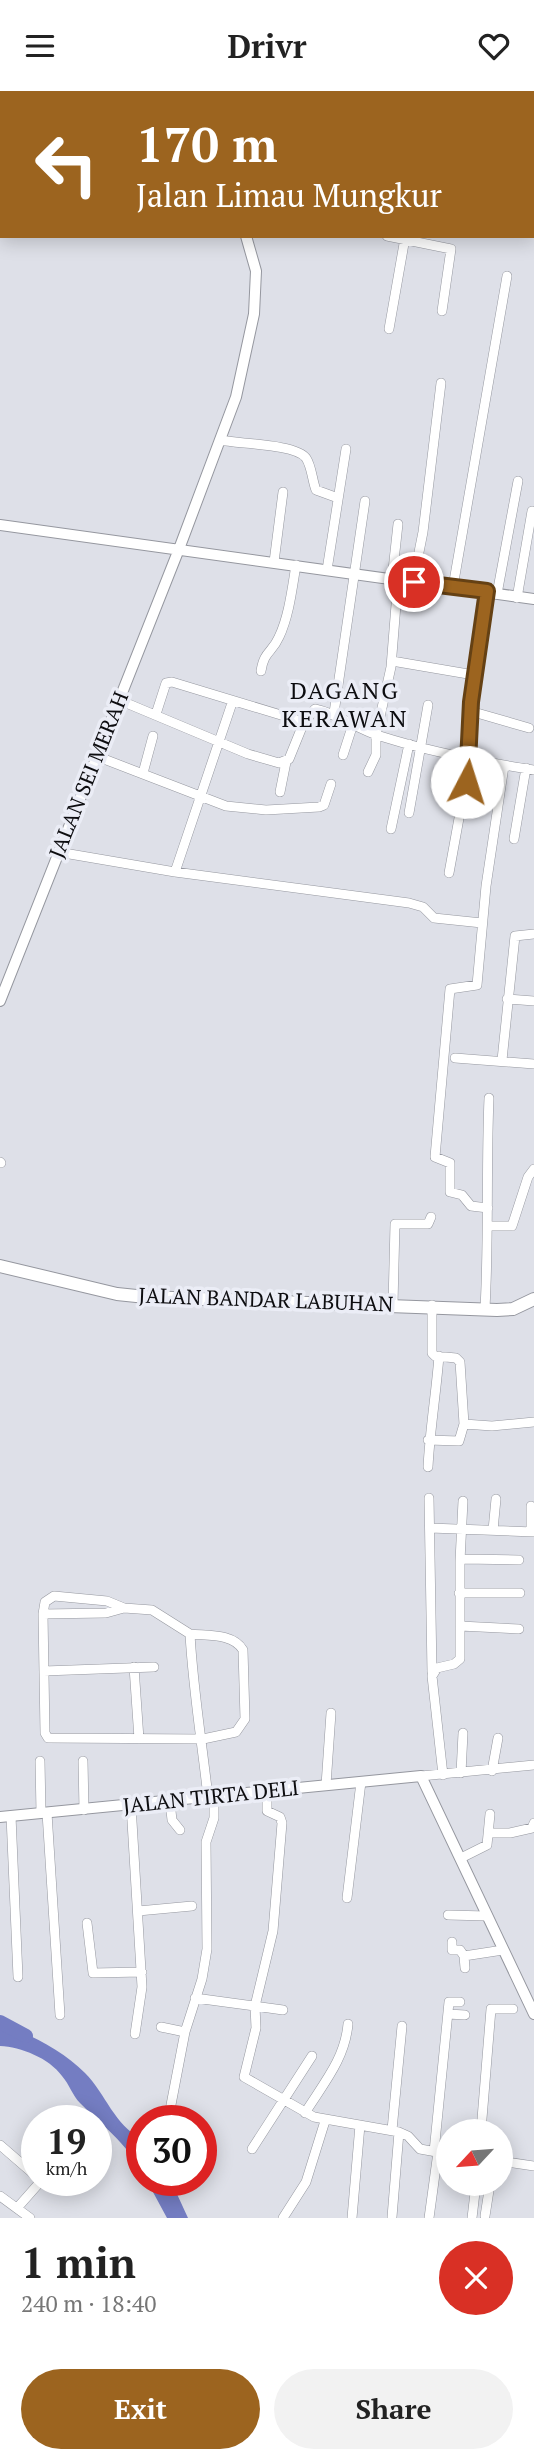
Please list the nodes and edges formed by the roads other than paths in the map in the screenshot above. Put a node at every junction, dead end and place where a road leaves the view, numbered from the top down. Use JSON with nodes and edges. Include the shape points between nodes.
{"nodes":[{"id":1,"x":247,"y":238,"type":"edge"},
{"id":2,"x":399,"y":238,"type":"edge"},
{"id":3,"x":405,"y":239,"type":"junction"},
{"id":4,"x":507,"y":276,"type":"dead end"},
{"id":5,"x":442,"y":311,"type":"dead end"},
{"id":6,"x":388,"y":328,"type":"dead end"},
{"id":7,"x":441,"y":383,"type":"dead end"},
{"id":8,"x":220,"y":440,"type":"junction"},
{"id":9,"x":346,"y":449,"type":"dead end"},
{"id":10,"x":518,"y":481,"type":"dead end"},
{"id":11,"x":283,"y":492,"type":"dead end"},
{"id":12,"x":338,"y":498,"type":"junction"},
{"id":13,"x":365,"y":501,"type":"dead end"},
{"id":14,"x":532,"y":511,"type":"dead end"},
{"id":15,"x":398,"y":524,"type":"dead end"},
{"id":16,"x":0,"y":525,"type":"edge"},
{"id":17,"x":179,"y":549,"type":"junction"},
{"id":18,"x":274,"y":562,"type":"junction"},
{"id":19,"x":296,"y":565,"type":"junction"},
{"id":20,"x":327,"y":570,"type":"junction"},
{"id":21,"x":355,"y":575,"type":"junction"},
{"id":22,"x":395,"y":580,"type":"junction"},
{"id":23,"x":414,"y":582,"type":"junction"},
{"id":24,"x":453,"y":587,"type":"junction"},
{"id":25,"x":492,"y":593,"type":"junction"},
{"id":26,"x":517,"y":597,"type":"junction"},
{"id":27,"x":534,"y":599,"type":"edge"},
{"id":28,"x":392,"y":661,"type":"junction"},
{"id":29,"x":261,"y":671,"type":"dead end"},
{"id":30,"x":474,"y":675,"type":"junction"},
{"id":31,"x":119,"y":700,"type":"junction"},
{"id":32,"x":232,"y":703,"type":"junction"},
{"id":33,"x":428,"y":705,"type":"dead end"},
{"id":34,"x":470,"y":711,"type":"junction"},
{"id":35,"x":334,"y":713,"type":"junction"},
{"id":36,"x":156,"y":714,"type":"junction"},
{"id":37,"x":304,"y":722,"type":"junction"},
{"id":38,"x":353,"y":724,"type":"junction"},
{"id":39,"x":528,"y":728,"type":"dead end"},
{"id":40,"x":376,"y":735,"type":"junction"},
{"id":41,"x":153,"y":736,"type":"dead end"},
{"id":42,"x":220,"y":741,"type":"junction"},
{"id":43,"x":409,"y":744,"type":"junction"},
{"id":44,"x":421,"y":747,"type":"junction"},
{"id":45,"x":343,"y":755,"type":"dead end"},
{"id":46,"x":96,"y":756,"type":"junction"},
{"id":47,"x":470,"y":758,"type":"junction"},
{"id":48,"x":286,"y":762,"type":"junction"},
{"id":49,"x":503,"y":766,"type":"junction"},
{"id":50,"x":530,"y":769,"type":"edge"},
{"id":51,"x":143,"y":772,"type":"junction"},
{"id":52,"x":369,"y":772,"type":"dead end"},
{"id":53,"x":331,"y":784,"type":"dead end"},
{"id":54,"x":280,"y":792,"type":"dead end"},
{"id":55,"x":199,"y":797,"type":"junction"},
{"id":56,"x":409,"y":813,"type":"dead end"},
{"id":57,"x":391,"y":829,"type":"dead end"},
{"id":58,"x":514,"y":839,"type":"dead end"},
{"id":59,"x":58,"y":852,"type":"junction"},
{"id":60,"x":175,"y":872,"type":"junction"},
{"id":61,"x":449,"y":873,"type":"dead end"},
{"id":62,"x":482,"y":923,"type":"junction"},
{"id":63,"x":534,"y":934,"type":"edge"},
{"id":64,"x":507,"y":999,"type":"junction"},
{"id":65,"x":0,"y":1001,"type":"edge"},
{"id":66,"x":534,"y":1001,"type":"edge"},
{"id":67,"x":455,"y":1058,"type":"dead end"},
{"id":68,"x":502,"y":1061,"type":"junction"},
{"id":69,"x":534,"y":1064,"type":"edge"},
{"id":70,"x":489,"y":1098,"type":"dead end"},
{"id":71,"x":534,"y":1169,"type":"edge"},
{"id":72,"x":488,"y":1208,"type":"junction"},
{"id":73,"x":431,"y":1217,"type":"dead end"},
{"id":74,"x":489,"y":1226,"type":"junction"},
{"id":75,"x":0,"y":1266,"type":"edge"},
{"id":76,"x":534,"y":1299,"type":"edge"},
{"id":77,"x":393,"y":1304,"type":"junction"},
{"id":78,"x":432,"y":1305,"type":"junction"},
{"id":79,"x":485,"y":1308,"type":"junction"},
{"id":80,"x":439,"y":1356,"type":"junction"},
{"id":81,"x":534,"y":1422,"type":"edge"},
{"id":82,"x":464,"y":1424,"type":"junction"},
{"id":83,"x":428,"y":1440,"type":"junction"},
{"id":84,"x":428,"y":1467,"type":"dead end"},
{"id":85,"x":429,"y":1498,"type":"dead end"},
{"id":86,"x":496,"y":1499,"type":"dead end"},
{"id":87,"x":463,"y":1501,"type":"dead end"},
{"id":88,"x":531,"y":1506,"type":"dead end"},
{"id":89,"x":430,"y":1528,"type":"junction"},
{"id":90,"x":462,"y":1529,"type":"junction"},
{"id":91,"x":494,"y":1530,"type":"junction"},
{"id":92,"x":532,"y":1532,"type":"edge"},
{"id":93,"x":519,"y":1560,"type":"dead end"},
{"id":94,"x":460,"y":1561,"type":"junction"},
{"id":95,"x":459,"y":1593,"type":"junction"},
{"id":96,"x":520,"y":1593,"type":"dead end"},
{"id":97,"x":124,"y":1608,"type":"junction"},
{"id":98,"x":43,"y":1614,"type":"junction"},
{"id":99,"x":460,"y":1626,"type":"junction"},
{"id":100,"x":519,"y":1629,"type":"dead end"},
{"id":101,"x":190,"y":1634,"type":"junction"},
{"id":102,"x":134,"y":1667,"type":"junction"},
{"id":103,"x":154,"y":1667,"type":"dead end"},
{"id":104,"x":44,"y":1671,"type":"junction"},
{"id":105,"x":432,"y":1672,"type":"junction"},
{"id":106,"x":331,"y":1713,"type":"dead end"},
{"id":107,"x":463,"y":1733,"type":"dead end"},
{"id":108,"x":498,"y":1738,"type":"dead end"},
{"id":109,"x":139,"y":1739,"type":"junction"},
{"id":110,"x":203,"y":1739,"type":"junction"},
{"id":111,"x":40,"y":1761,"type":"dead end"},
{"id":112,"x":83,"y":1761,"type":"dead end"},
{"id":113,"x":534,"y":1765,"type":"edge"},
{"id":114,"x":492,"y":1771,"type":"junction"},
{"id":115,"x":461,"y":1773,"type":"junction"},
{"id":116,"x":443,"y":1775,"type":"junction"},
{"id":117,"x":421,"y":1776,"type":"junction"},
{"id":118,"x":361,"y":1782,"type":"junction"},
{"id":119,"x":326,"y":1785,"type":"junction"},
{"id":120,"x":267,"y":1792,"type":"junction"},
{"id":121,"x":211,"y":1797,"type":"junction"},
{"id":122,"x":170,"y":1802,"type":"junction"},
{"id":123,"x":131,"y":1805,"type":"junction"},
{"id":124,"x":84,"y":1810,"type":"junction"},
{"id":125,"x":44,"y":1813,"type":"junction"},
{"id":126,"x":490,"y":1814,"type":"dead end"},
{"id":127,"x":5,"y":1817,"type":"edge"},
{"id":128,"x":534,"y":1823,"type":"edge"},
{"id":129,"x":180,"y":1830,"type":"dead end"},
{"id":130,"x":490,"y":1833,"type":"junction"},
{"id":131,"x":461,"y":1858,"type":"junction"},
{"id":132,"x":347,"y":1898,"type":"dead end"},
{"id":133,"x":192,"y":1906,"type":"dead end"},
{"id":134,"x":138,"y":1911,"type":"junction"},
{"id":135,"x":448,"y":1915,"type":"dead end"},
{"id":136,"x":486,"y":1916,"type":"junction"},
{"id":137,"x":87,"y":1923,"type":"dead end"},
{"id":138,"x":452,"y":1942,"type":"dead end"},
{"id":139,"x":503,"y":1949,"type":"junction"},
{"id":140,"x":464,"y":1956,"type":"junction"},
{"id":141,"x":465,"y":1968,"type":"dead end"},
{"id":142,"x":142,"y":1972,"type":"junction"},
{"id":143,"x":18,"y":1977,"type":"dead end"},
{"id":144,"x":195,"y":1998,"type":"junction"},
{"id":145,"x":460,"y":2002,"type":"dead end"},
{"id":146,"x":255,"y":2006,"type":"junction"},
{"id":147,"x":513,"y":2008,"type":"dead end"},
{"id":148,"x":282,"y":2010,"type":"dead end"},
{"id":149,"x":533,"y":2011,"type":"edge"},
{"id":150,"x":448,"y":2014,"type":"junction"},
{"id":151,"x":60,"y":2015,"type":"dead end"},
{"id":152,"x":466,"y":2015,"type":"dead end"},
{"id":153,"x":348,"y":2024,"type":"dead end"},
{"id":154,"x":402,"y":2026,"type":"dead end"},
{"id":155,"x":161,"y":2027,"type":"dead end"},
{"id":156,"x":185,"y":2032,"type":"junction"},
{"id":157,"x":135,"y":2034,"type":"dead end"},
{"id":158,"x":313,"y":2056,"type":"dead end"},
{"id":159,"x":284,"y":2101,"type":"junction"},
{"id":160,"x":171,"y":2105,"type":"edge"},
{"id":161,"x":305,"y":2113,"type":"junction"},
{"id":162,"x":442,"y":2119,"type":"edge"},
{"id":163,"x":482,"y":2119,"type":"edge"},
{"id":164,"x":325,"y":2121,"type":"junction"},
{"id":165,"x":360,"y":2125,"type":"junction"},
{"id":166,"x":395,"y":2131,"type":"junction"},
{"id":167,"x":0,"y":2145,"type":"edge"},
{"id":168,"x":252,"y":2149,"type":"dead end"},
{"id":169,"x":436,"y":2151,"type":"edge"},
{"id":170,"x":21,"y":2163,"type":"edge"},
{"id":171,"x":513,"y":2163,"type":"edge"},
{"id":172,"x":534,"y":2166,"type":"edge"},
{"id":173,"x":436,"y":2176,"type":"edge"},
{"id":174,"x":0,"y":2196,"type":"edge"},
{"id":175,"x":26,"y":2196,"type":"edge"},
{"id":176,"x":475,"y":2196,"type":"edge"},
{"id":177,"x":488,"y":2196,"type":"edge"},
{"id":178,"x":18,"y":2207,"type":"junction"},
{"id":179,"x":485,"y":2216,"type":"dead end"},
{"id":180,"x":392,"y":2217,"type":"edge"},
{"id":181,"x":30,"y":2218,"type":"edge"},
{"id":182,"x":283,"y":2218,"type":"edge"},
{"id":183,"x":352,"y":2218,"type":"edge"},
{"id":184,"x":429,"y":2218,"type":"edge"},
{"id":185,"x":472,"y":2218,"type":"edge"}],
"edges":[{"from":1,"to":8,"type":"street","name":"JALAN SEI MERAH","via":[[256,271],[254,314],[243,372]]},
{"from":2,"to":3,"type":"street"},
{"from":3,"to":5,"type":"street","via":[[451,249]]},
{"from":3,"to":6,"type":"street"},
{"from":4,"to":24,"type":"street"},
{"from":7,"to":23,"type":"street"},
{"from":8,"to":12,"type":"street","via":[[299,453],[307,461],[316,490]]},
{"from":8,"to":17,"type":"street","name":"JALAN SEI MERAH"},
{"from":9,"to":12,"type":"street"},
{"from":10,"to":25,"type":"street"},
{"from":11,"to":18,"type":"street"},
{"from":12,"to":20,"type":"street"},
{"from":13,"to":21,"type":"street"},
{"from":14,"to":26,"type":"street"},
{"from":15,"to":22,"type":"street"},
{"from":16,"to":17,"type":"street"},
{"from":17,"to":18,"type":"street"},
{"from":17,"to":31,"type":"street","name":"JALAN SEI MERAH"},
{"from":18,"to":19,"type":"street"},
{"from":19,"to":20,"type":"street"},
{"from":19,"to":29,"type":"street","via":[[283,627],[265,653]]},
{"from":20,"to":21,"type":"street"},
{"from":21,"to":22,"type":"street"},
{"from":21,"to":35,"type":"street"},
{"from":22,"to":23,"type":"street"},
{"from":22,"to":28,"type":"street"},
{"from":23,"to":24,"type":"street"},
{"from":24,"to":25,"type":"street"},
{"from":25,"to":26,"type":"street"},
{"from":25,"to":30,"type":"street"},
{"from":26,"to":27,"type":"street"},
{"from":28,"to":30,"type":"street"},
{"from":28,"to":40,"type":"street"},
{"from":30,"to":34,"type":"street"},
{"from":31,"to":36,"type":"street"},
{"from":31,"to":46,"type":"street","name":"JALAN SEI MERAH"},
{"from":32,"to":36,"type":"street","via":[[168,682]]},
{"from":32,"to":37,"type":"street"},
{"from":32,"to":42,"type":"street"},
{"from":33,"to":44,"type":"street"},
{"from":34,"to":39,"type":"street"},
{"from":34,"to":47,"type":"street"},
{"from":35,"to":37,"type":"street","via":[[315,709]]},
{"from":35,"to":38,"type":"street"},
{"from":36,"to":42,"type":"street"},
{"from":37,"to":48,"type":"street"},
{"from":38,"to":40,"type":"street"},
{"from":38,"to":45,"type":"street"},
{"from":40,"to":43,"type":"street"},
{"from":40,"to":52,"type":"street","via":[[376,755]]},
{"from":41,"to":51,"type":"street"},
{"from":42,"to":48,"type":"street","via":[[248,754]]},
{"from":42,"to":55,"type":"street"},
{"from":43,"to":44,"type":"street"},
{"from":43,"to":57,"type":"street"},
{"from":44,"to":47,"type":"street"},
{"from":44,"to":56,"type":"street"},
{"from":46,"to":51,"type":"street"},
{"from":46,"to":59,"type":"street","name":"JALAN SEI MERAH"},
{"from":47,"to":49,"type":"street"},
{"from":47,"to":61,"type":"street"},
{"from":48,"to":54,"type":"street"},
{"from":49,"to":50,"type":"street"},
{"from":49,"to":62,"type":"street"},
{"from":50,"to":58,"type":"street"},
{"from":51,"to":55,"type":"street"},
{"from":53,"to":55,"type":"street","via":[[324,805],[319,807],[237,808]]},
{"from":55,"to":60,"type":"street"},
{"from":59,"to":60,"type":"street"},
{"from":59,"to":65,"type":"street","name":"JALAN SEI MERAH"},
{"from":60,"to":62,"type":"street","via":[[409,903],[434,918]]},
{"from":62,"to":72,"type":"street","via":[[477,985],[450,989],[435,1157],[450,1163],[450,1192],[462,1195],[471,1206]]},
{"from":63,"to":64,"type":"street","via":[[515,936]]},
{"from":64,"to":66,"type":"street"},
{"from":64,"to":68,"type":"street"},
{"from":67,"to":68,"type":"street"},
{"from":68,"to":69,"type":"street"},
{"from":70,"to":72,"type":"street"},
{"from":71,"to":74,"type":"street","via":[[512,1226]]},
{"from":72,"to":74,"type":"street"},
{"from":73,"to":77,"type":"street","via":[[428,1224],[395,1224]]},
{"from":74,"to":79,"type":"street"},
{"from":75,"to":77,"type":"main road","name":"JALAN BANDAR LABUHAN","via":[[117,1294]]},
{"from":76,"to":79,"type":"main road","name":"JALAN BANDAR LABUHAN","via":[[513,1309]]},
{"from":77,"to":78,"type":"main road","name":"JALAN BANDAR LABUHAN"},
{"from":78,"to":79,"type":"main road","name":"JALAN BANDAR LABUHAN"},
{"from":78,"to":80,"type":"street","via":[[432,1349]]},
{"from":80,"to":82,"type":"street","via":[[460,1362]]},
{"from":80,"to":83,"type":"street","via":[[435,1416]]},
{"from":81,"to":82,"type":"street"},
{"from":82,"to":83,"type":"street","via":[[459,1441]]},
{"from":83,"to":84,"type":"street"},
{"from":85,"to":89,"type":"street"},
{"from":86,"to":91,"type":"street"},
{"from":87,"to":90,"type":"street"},
{"from":88,"to":92,"type":"street"},
{"from":89,"to":90,"type":"street"},
{"from":89,"to":105,"type":"street"},
{"from":90,"to":91,"type":"street"},
{"from":90,"to":94,"type":"street"},
{"from":91,"to":92,"type":"street"},
{"from":93,"to":94,"type":"street"},
{"from":94,"to":95,"type":"street"},
{"from":95,"to":96,"type":"street"},
{"from":95,"to":99,"type":"street"},
{"from":97,"to":98,"type":"street","via":[[107,1613]]},
{"from":97,"to":98,"type":"street","via":[[107,1601],[54,1596],[47,1599]]},
{"from":97,"to":101,"type":"street","via":[[152,1610]]},
{"from":98,"to":104,"type":"street"},
{"from":99,"to":100,"type":"street"},
{"from":99,"to":105,"type":"street","via":[[458,1663]]},
{"from":101,"to":110,"type":"street"},
{"from":101,"to":110,"type":"street","via":[[236,1642],[245,1657],[243,1726],[229,1735]]},
{"from":102,"to":103,"type":"street"},
{"from":102,"to":104,"type":"street"},
{"from":102,"to":109,"type":"street"},
{"from":104,"to":109,"type":"street","via":[[44,1733],[48,1738]]},
{"from":105,"to":116,"type":"street"},
{"from":106,"to":119,"type":"street"},
{"from":107,"to":115,"type":"street"},
{"from":108,"to":114,"type":"street"},
{"from":109,"to":110,"type":"street"},
{"from":110,"to":121,"type":"street"},
{"from":111,"to":125,"type":"street"},
{"from":112,"to":124,"type":"street"},
{"from":113,"to":114,"type":"street"},
{"from":114,"to":115,"type":"street"},
{"from":115,"to":116,"type":"street"},
{"from":116,"to":117,"type":"street"},
{"from":117,"to":118,"type":"street","name":"JALAN TIRTA DELI"},
{"from":117,"to":131,"type":"street"},
{"from":118,"to":119,"type":"street","name":"JALAN TIRTA DELI"},
{"from":118,"to":132,"type":"street"},
{"from":119,"to":120,"type":"street","name":"JALAN TIRTA DELI"},
{"from":120,"to":121,"type":"street","name":"JALAN TIRTA DELI"},
{"from":120,"to":146,"type":"street","via":[[267,1811],[282,1823],[267,1968]]},
{"from":121,"to":122,"type":"street","name":"JALAN TIRTA DELI"},
{"from":121,"to":144,"type":"street","via":[[214,1818],[206,1842],[207,1949]]},
{"from":122,"to":123,"type":"street","name":"JALAN TIRTA DELI"},
{"from":122,"to":129,"type":"street","via":[[172,1820]]},
{"from":123,"to":124,"type":"street","name":"JALAN TIRTA DELI"},
{"from":123,"to":134,"type":"street"},
{"from":124,"to":125,"type":"street","name":"JALAN TIRTA DELI"},
{"from":125,"to":127,"type":"street","name":"JALAN TIRTA DELI"},
{"from":125,"to":151,"type":"street"},
{"from":126,"to":130,"type":"street"},
{"from":127,"to":143,"type":"street"},
{"from":128,"to":130,"type":"street","via":[[523,1832]]},
{"from":130,"to":131,"type":"street","via":[[487,1845]]},
{"from":131,"to":136,"type":"street"},
{"from":133,"to":134,"type":"street"},
{"from":134,"to":142,"type":"street"},
{"from":135,"to":136,"type":"street"},
{"from":136,"to":139,"type":"street"},
{"from":137,"to":142,"type":"street","via":[[93,1973]]},
{"from":138,"to":140,"type":"street","via":[[452,1951],[460,1950]]},
{"from":139,"to":140,"type":"street"},
{"from":139,"to":149,"type":"street"},
{"from":140,"to":141,"type":"street"},
{"from":142,"to":157,"type":"street","via":[[142,2005]]},
{"from":144,"to":146,"type":"street"},
{"from":144,"to":156,"type":"street"},
{"from":145,"to":150,"type":"street","via":[[449,2002]]},
{"from":146,"to":148,"type":"street"},
{"from":146,"to":159,"type":"street","via":[[256,2028],[244,2077]]},
{"from":147,"to":163,"type":"street","via":[[491,2009]]},
{"from":150,"to":152,"type":"street"},
{"from":150,"to":162,"type":"street"},
{"from":153,"to":161,"type":"street","via":[[340,2058]]},
{"from":154,"to":166,"type":"street"},
{"from":155,"to":156,"type":"street"},
{"from":156,"to":160,"type":"street"},
{"from":158,"to":159,"type":"street"},
{"from":159,"to":161,"type":"street"},
{"from":159,"to":168,"type":"street"},
{"from":161,"to":164,"type":"street"},
{"from":164,"to":165,"type":"street"},
{"from":164,"to":182,"type":"street","via":[[306,2182]]},
{"from":165,"to":166,"type":"street"},
{"from":165,"to":183,"type":"street"},
{"from":166,"to":169,"type":"street","via":[[408,2136],[417,2148]]},
{"from":166,"to":180,"type":"street"},
{"from":167,"to":170,"type":"street"},
{"from":171,"to":172,"type":"street"},
{"from":173,"to":184,"type":"street"},
{"from":174,"to":178,"type":"street"},
{"from":175,"to":178,"type":"street"},
{"from":176,"to":185,"type":"street"},
{"from":177,"to":179,"type":"street"},
{"from":178,"to":181,"type":"street"}]}
